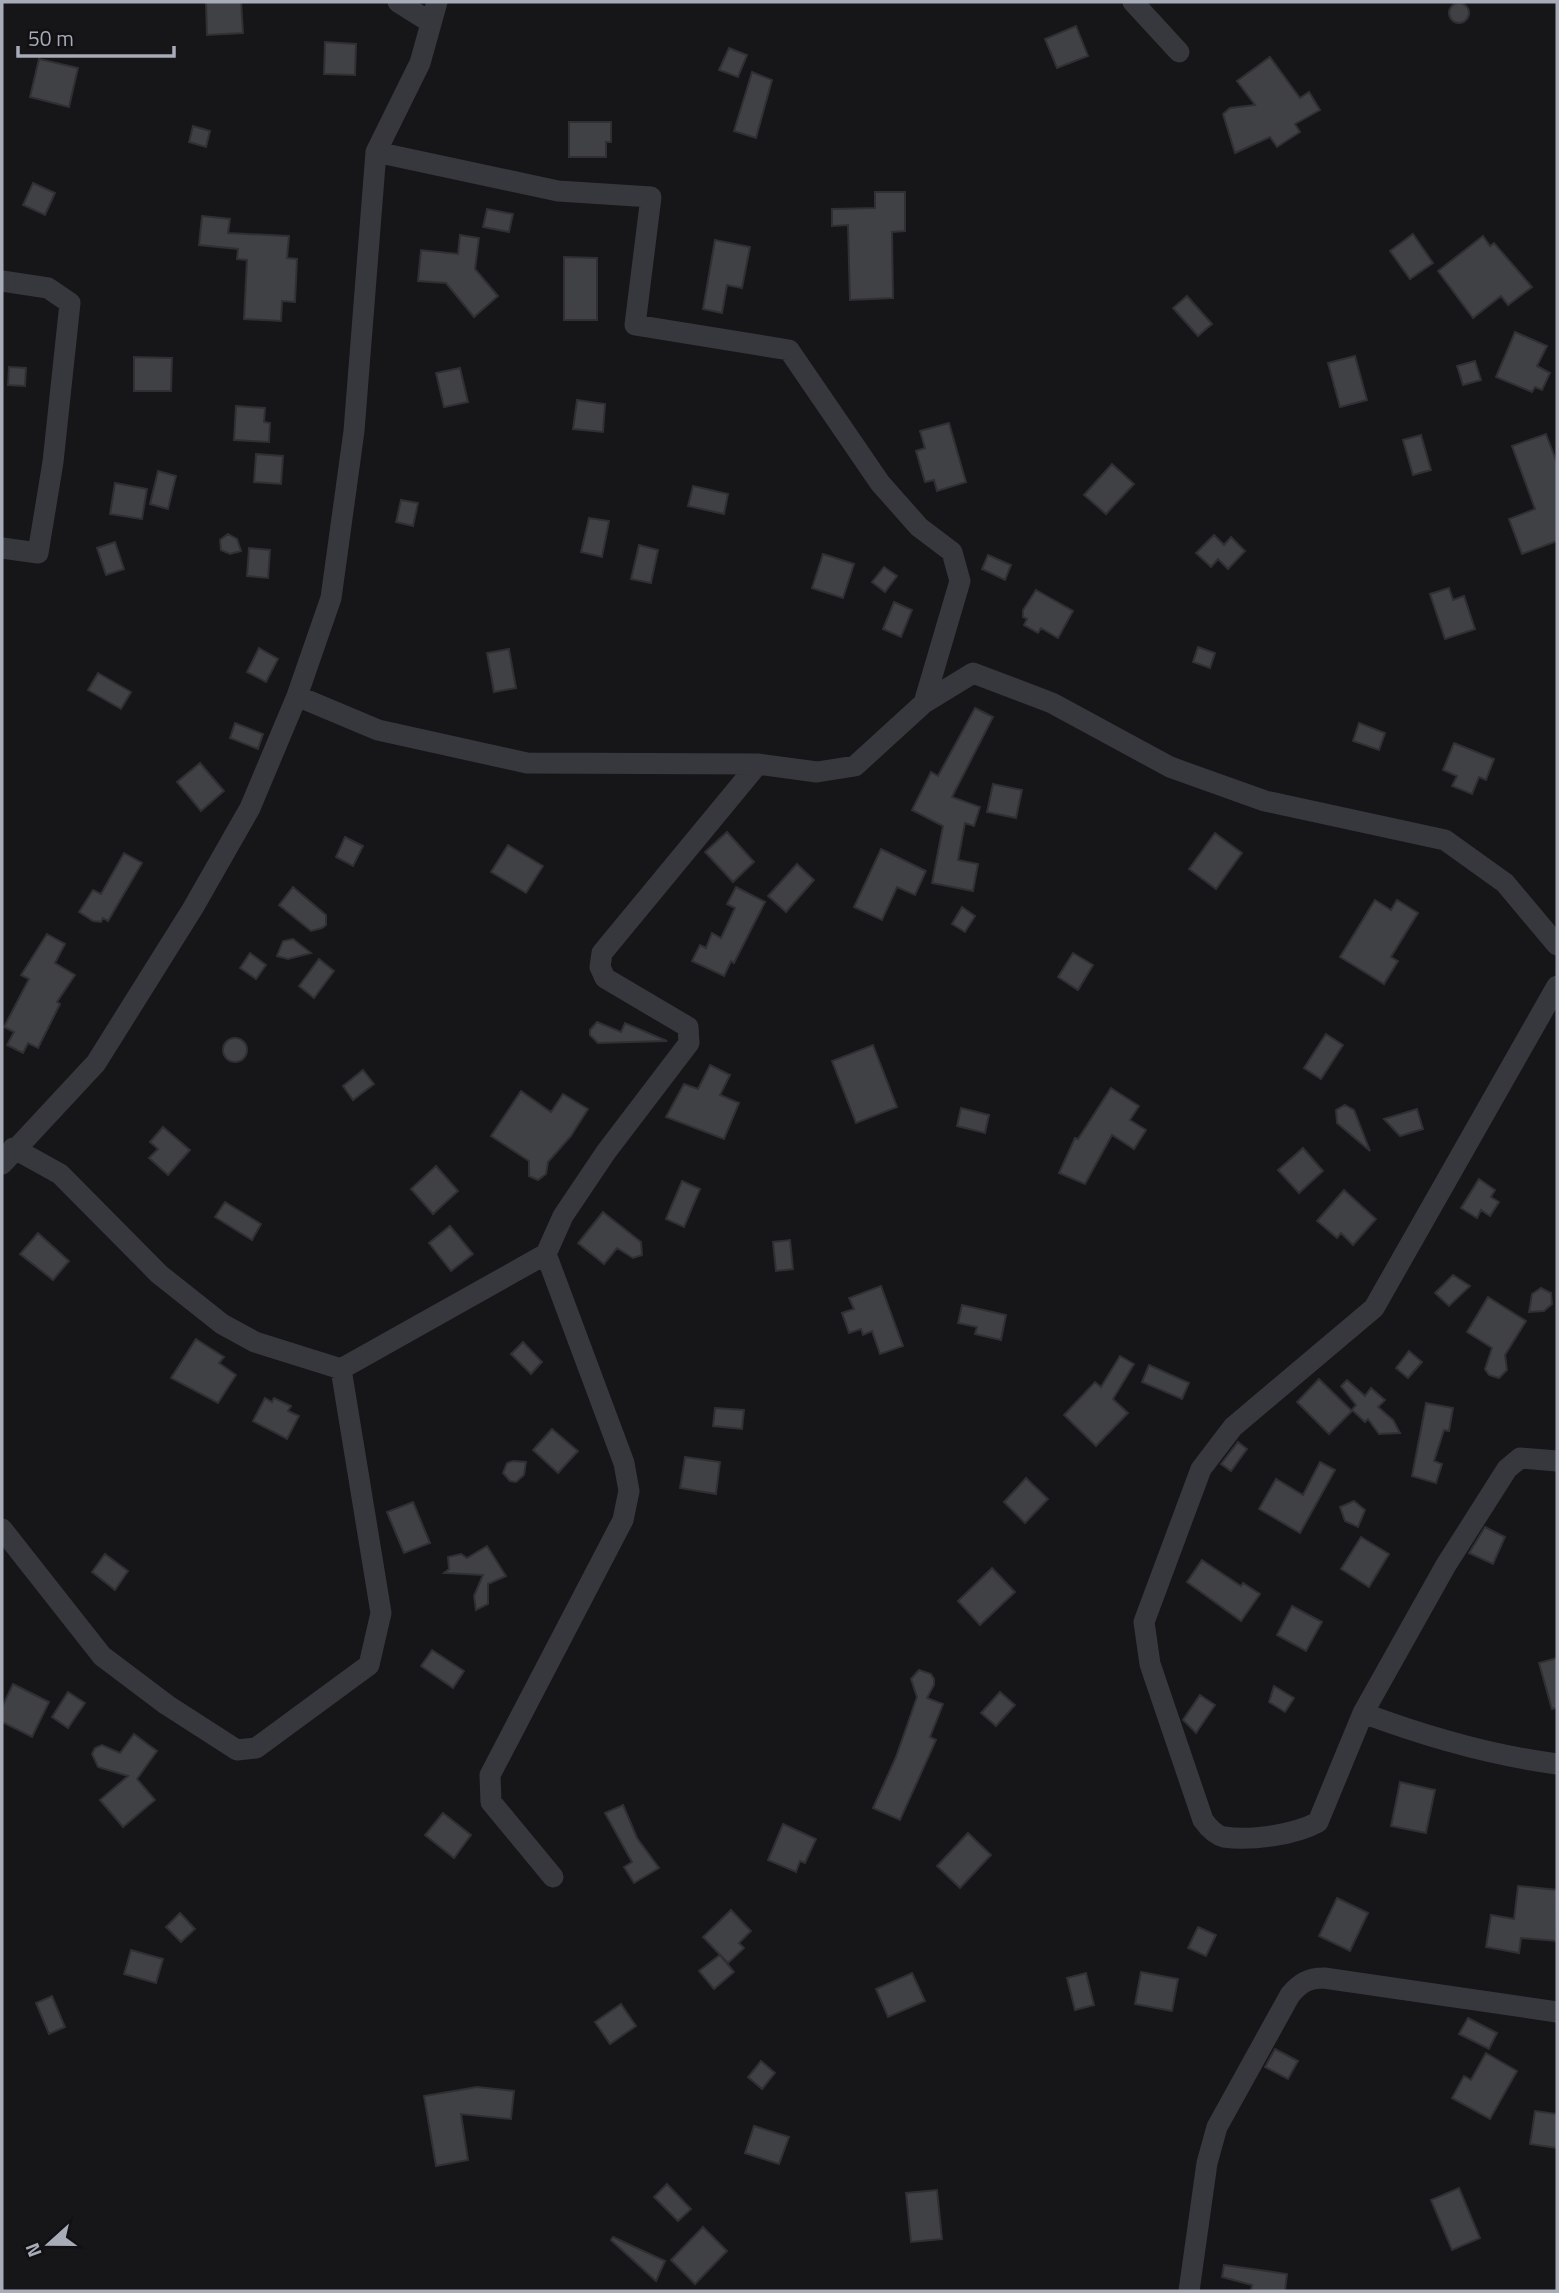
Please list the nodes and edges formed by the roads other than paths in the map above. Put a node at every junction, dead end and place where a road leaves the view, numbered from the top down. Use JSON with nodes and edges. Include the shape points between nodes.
{"nodes":[{"id":1,"x":398,"y":2,"type":"edge"},
{"id":2,"x":1133,"y":2,"type":"edge"},
{"id":3,"x":434,"y":12,"type":"edge"},
{"id":4,"x":1179,"y":52,"type":"dead end"},
{"id":5,"x":376,"y":152,"type":"junction"},
{"id":6,"x":2,"y":281,"type":"edge"},
{"id":7,"x":2,"y":548,"type":"edge"},
{"id":8,"x":297,"y":696,"type":"junction"},
{"id":9,"x":924,"y":703,"type":"junction"},
{"id":10,"x":758,"y":764,"type":"junction"},
{"id":11,"x":1557,"y":945,"type":"edge"},
{"id":12,"x":1557,"y":986,"type":"edge"},
{"id":13,"x":8,"y":1156,"type":"edge"},
{"id":14,"x":546,"y":1254,"type":"junction"},
{"id":15,"x":341,"y":1369,"type":"junction"},
{"id":16,"x":1557,"y":1461,"type":"edge"},
{"id":17,"x":2,"y":1529,"type":"edge"},
{"id":18,"x":1363,"y":1713,"type":"junction"},
{"id":19,"x":1557,"y":1764,"type":"edge"},
{"id":20,"x":553,"y":1878,"type":"dead end"},
{"id":21,"x":1557,"y":2012,"type":"edge"},
{"id":22,"x":1189,"y":2291,"type":"edge"}],
"edges":[{"from":1,"to":3,"type":"street"},
{"from":2,"to":4,"type":"street"},
{"from":3,"to":5,"type":"street","via":[[420,63]]},
{"from":5,"to":8,"type":"street","via":[[354,431],[331,598]]},
{"from":5,"to":9,"type":"street","via":[[558,191],[651,197],[635,325],[789,350],[880,483],[919,527],[952,552],[960,581]]},
{"from":6,"to":7,"type":"street","via":[[48,288],[69,303],[53,462],[38,554]]},
{"from":8,"to":10,"type":"street","via":[[378,730],[527,763]]},
{"from":8,"to":13,"type":"street","via":[[250,808],[110,1041],[96,1063]]},
{"from":9,"to":10,"type":"street","via":[[855,766],[817,772]]},
{"from":9,"to":11,"type":"street","via":[[973,673],[1052,703],[1170,766],[1253,797],[1445,840],[1505,883]]},
{"from":10,"to":14,"type":"street","via":[[602,953],[600,967],[605,978],[688,1027],[689,1044],[606,1152],[563,1216]]},
{"from":12,"to":18,"type":"street","via":[[1374,1307],[1233,1427],[1201,1469],[1144,1622],[1150,1664],[1203,1820],[1222,1837],[1292,1834],[1318,1822]]},
{"from":13,"to":15,"type":"street","via":[[60,1174],[159,1274],[222,1324],[255,1342]]},
{"from":14,"to":15,"type":"street"},
{"from":14,"to":20,"type":"street","via":[[624,1463],[629,1491],[623,1520],[490,1775],[491,1802]]},
{"from":15,"to":17,"type":"street","via":[[382,1613],[369,1665],[256,1748],[237,1750],[102,1656]]},
{"from":16,"to":18,"type":"street","via":[[1520,1458],[1507,1469]]},
{"from":18,"to":19,"type":"street","via":[[1428,1737],[1508,1758]]},
{"from":21,"to":22,"type":"street","via":[[1324,1978],[1300,1984],[1217,2127],[1207,2163]]}]}
